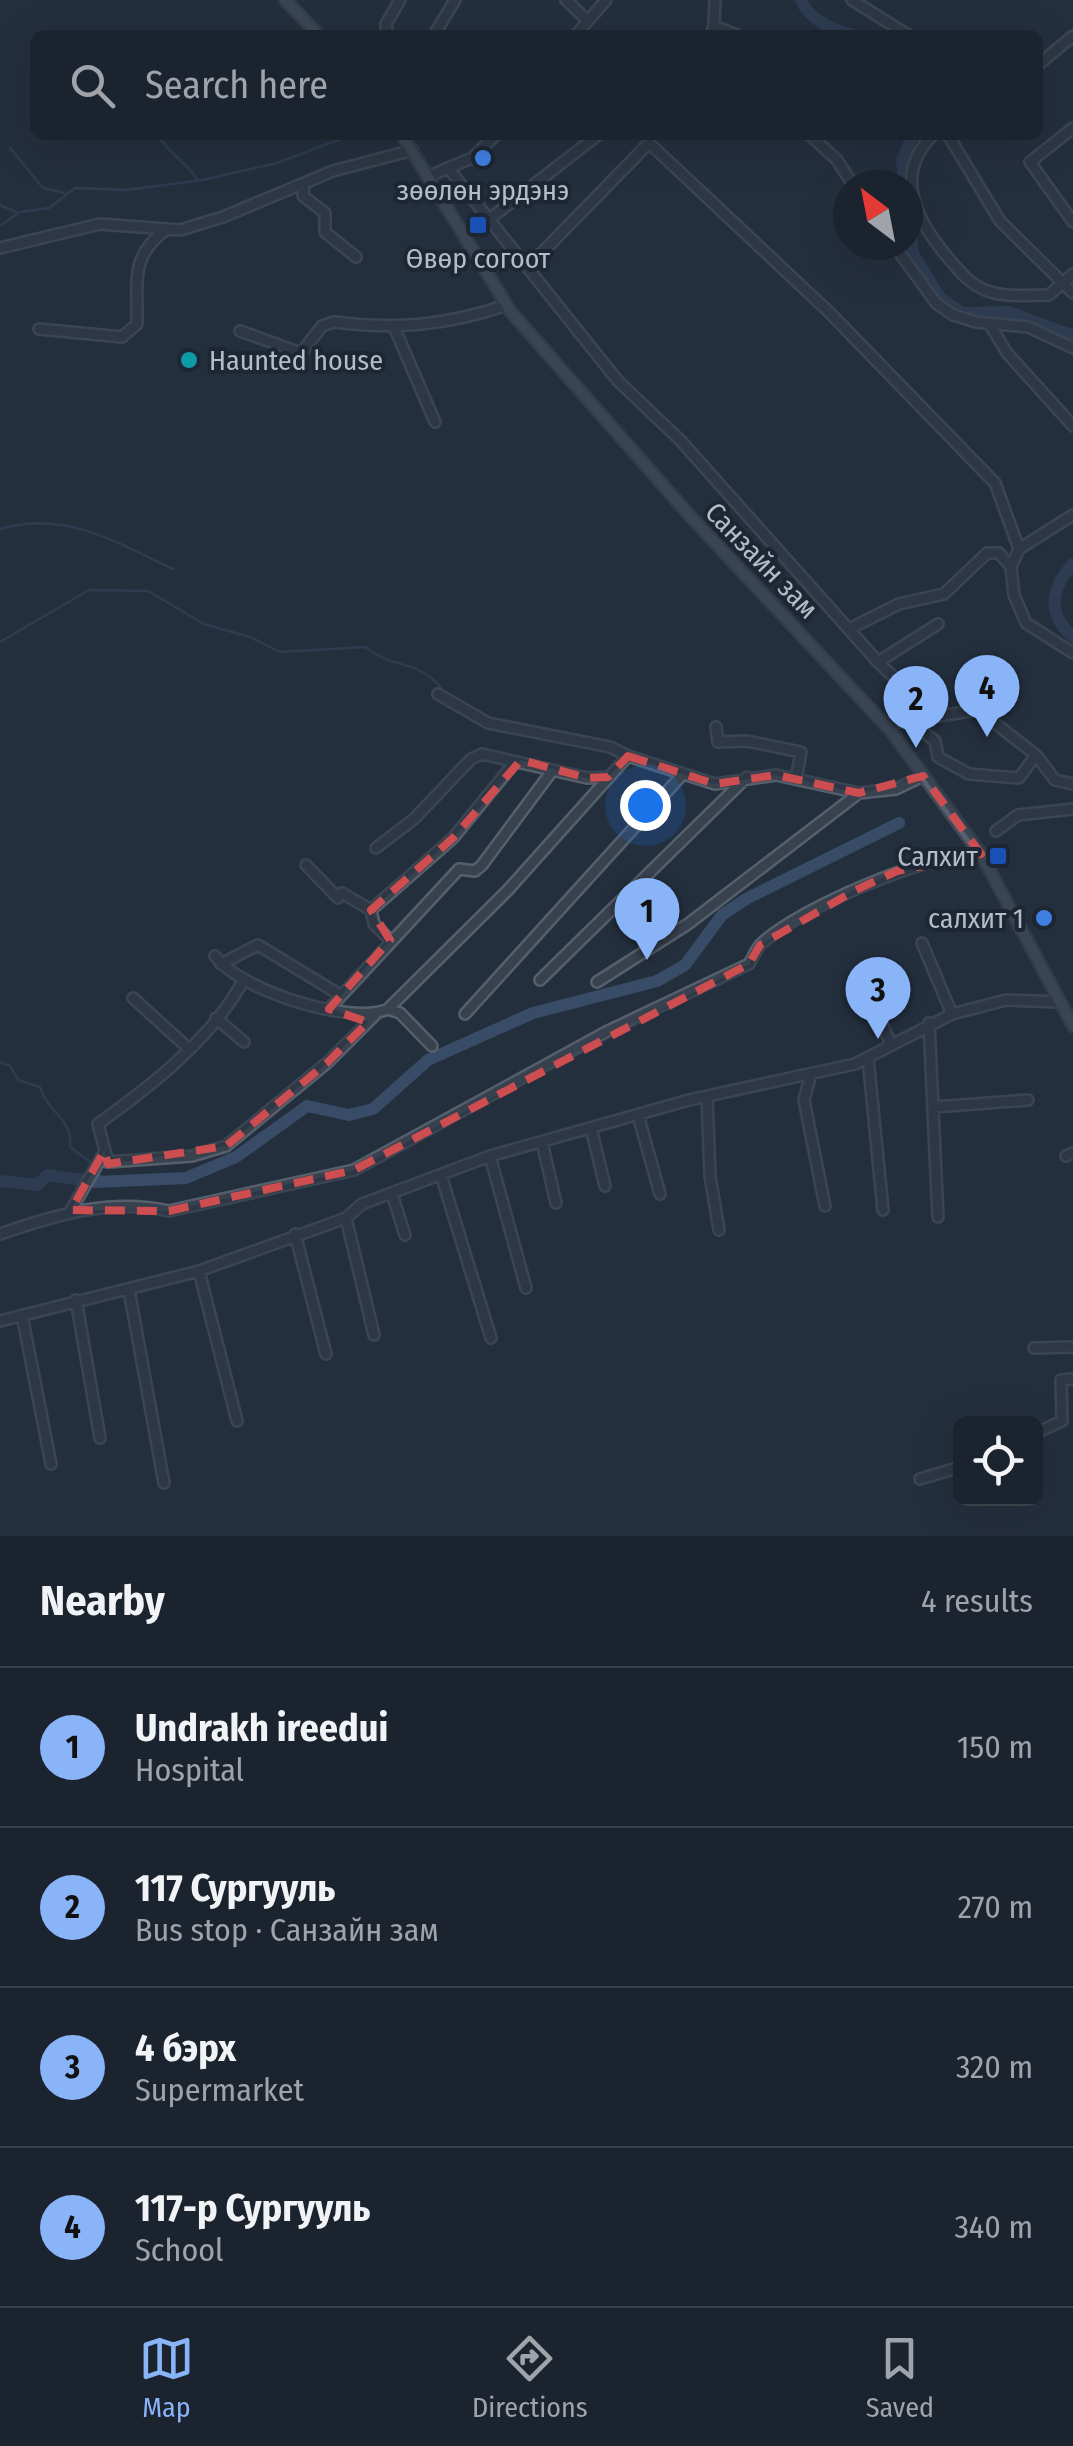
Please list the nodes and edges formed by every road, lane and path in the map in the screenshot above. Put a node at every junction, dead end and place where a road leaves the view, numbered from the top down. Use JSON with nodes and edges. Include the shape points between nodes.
{"nodes":[{"id":1,"x":285,"y":0,"type":"edge"},
{"id":2,"x":455,"y":0,"type":"edge"},
{"id":3,"x":566,"y":0,"type":"edge"},
{"id":4,"x":606,"y":0,"type":"edge"},
{"id":5,"x":706,"y":0,"type":"edge"},
{"id":6,"x":715,"y":0,"type":"edge"},
{"id":7,"x":852,"y":0,"type":"edge"},
{"id":8,"x":398,"y":1,"type":"edge"},
{"id":9,"x":712,"y":12,"type":"junction"},
{"id":10,"x":588,"y":21,"type":"junction"},
{"id":11,"x":314,"y":30,"type":"edge"},
{"id":12,"x":387,"y":30,"type":"edge"},
{"id":13,"x":436,"y":30,"type":"edge"},
{"id":14,"x":580,"y":30,"type":"edge"},
{"id":15,"x":713,"y":30,"type":"edge"},
{"id":16,"x":900,"y":30,"type":"edge"},
{"id":17,"x":1073,"y":36,"type":"edge"},
{"id":18,"x":1043,"y":61,"type":"edge"},
{"id":19,"x":1073,"y":128,"type":"edge"},
{"id":20,"x":406,"y":140,"type":"edge"},
{"id":21,"x":491,"y":140,"type":"edge"},
{"id":22,"x":592,"y":140,"type":"edge"},
{"id":23,"x":815,"y":140,"type":"edge"},
{"id":24,"x":928,"y":140,"type":"edge"},
{"id":25,"x":953,"y":140,"type":"edge"},
{"id":26,"x":413,"y":150,"type":"junction"},
{"id":27,"x":448,"y":168,"type":"junction"},
{"id":28,"x":843,"y":170,"type":"edge"},
{"id":29,"x":430,"y":176,"type":"junction"},
{"id":30,"x":304,"y":184,"type":"junction"},
{"id":31,"x":487,"y":222,"type":"junction"},
{"id":32,"x":1073,"y":222,"type":"edge"},
{"id":33,"x":167,"y":228,"type":"junction"},
{"id":34,"x":0,"y":248,"type":"edge"},
{"id":35,"x":356,"y":257,"type":"dead end"},
{"id":36,"x":905,"y":260,"type":"edge"},
{"id":37,"x":529,"y":266,"type":"junction"},
{"id":38,"x":1073,"y":274,"type":"edge"},
{"id":39,"x":1062,"y":284,"type":"junction"},
{"id":40,"x":1073,"y":294,"type":"edge"},
{"id":41,"x":507,"y":305,"type":"junction"},
{"id":42,"x":988,"y":323,"type":"junction"},
{"id":43,"x":394,"y":327,"type":"junction"},
{"id":44,"x":39,"y":329,"type":"dead end"},
{"id":45,"x":240,"y":331,"type":"dead end"},
{"id":46,"x":1073,"y":348,"type":"edge"},
{"id":47,"x":435,"y":422,"type":"dead end"},
{"id":48,"x":1073,"y":426,"type":"edge"},
{"id":49,"x":1073,"y":515,"type":"edge"},
{"id":50,"x":1019,"y":549,"type":"junction"},
{"id":51,"x":1012,"y":567,"type":"junction"},
{"id":52,"x":938,"y":624,"type":"dead end"},
{"id":53,"x":848,"y":629,"type":"junction"},
{"id":54,"x":1073,"y":654,"type":"edge"},
{"id":55,"x":878,"y":662,"type":"junction"},
{"id":56,"x":438,"y":694,"type":"dead end"},
{"id":57,"x":911,"y":722,"type":"junction"},
{"id":58,"x":884,"y":724,"type":"junction"},
{"id":59,"x":716,"y":726,"type":"dead end"},
{"id":60,"x":1036,"y":755,"type":"junction"},
{"id":61,"x":628,"y":756,"type":"junction"},
{"id":62,"x":515,"y":762,"type":"junction"},
{"id":63,"x":552,"y":771,"type":"junction"},
{"id":64,"x":682,"y":776,"type":"junction"},
{"id":65,"x":749,"y":776,"type":"junction"},
{"id":66,"x":922,"y":776,"type":"junction"},
{"id":67,"x":608,"y":777,"type":"junction"},
{"id":68,"x":796,"y":779,"type":"junction"},
{"id":69,"x":1073,"y":784,"type":"edge"},
{"id":70,"x":859,"y":793,"type":"junction"},
{"id":71,"x":1073,"y":808,"type":"edge"},
{"id":72,"x":996,"y":831,"type":"dead end"},
{"id":73,"x":376,"y":848,"type":"dead end"},
{"id":74,"x":981,"y":854,"type":"junction"},
{"id":75,"x":306,"y":865,"type":"dead end"},
{"id":76,"x":371,"y":910,"type":"junction"},
{"id":77,"x":390,"y":940,"type":"junction"},
{"id":78,"x":922,"y":943,"type":"dead end"},
{"id":79,"x":244,"y":979,"type":"junction"},
{"id":80,"x":540,"y":980,"type":"dead end"},
{"id":81,"x":597,"y":982,"type":"dead end"},
{"id":82,"x":867,"y":989,"type":"dead end"},
{"id":83,"x":340,"y":995,"type":"junction"},
{"id":84,"x":133,"y":998,"type":"dead end"},
{"id":85,"x":1060,"y":1002,"type":"junction"},
{"id":86,"x":388,"y":1008,"type":"junction"},
{"id":87,"x":329,"y":1009,"type":"junction"},
{"id":88,"x":465,"y":1014,"type":"dead end"},
{"id":89,"x":952,"y":1014,"type":"junction"},
{"id":90,"x":375,"y":1015,"type":"junction"},
{"id":91,"x":216,"y":1018,"type":"junction"},
{"id":92,"x":929,"y":1023,"type":"junction"},
{"id":93,"x":1073,"y":1026,"type":"edge"},
{"id":94,"x":244,"y":1042,"type":"dead end"},
{"id":95,"x":890,"y":1042,"type":"junction"},
{"id":96,"x":432,"y":1046,"type":"dead end"},
{"id":97,"x":188,"y":1048,"type":"junction"},
{"id":98,"x":868,"y":1058,"type":"junction"},
{"id":99,"x":811,"y":1074,"type":"junction"},
{"id":100,"x":707,"y":1096,"type":"junction"},
{"id":101,"x":1028,"y":1100,"type":"dead end"},
{"id":102,"x":934,"y":1106,"type":"junction"},
{"id":103,"x":638,"y":1115,"type":"junction"},
{"id":104,"x":591,"y":1128,"type":"junction"},
{"id":105,"x":542,"y":1142,"type":"junction"},
{"id":106,"x":104,"y":1151,"type":"junction"},
{"id":107,"x":490,"y":1156,"type":"junction"},
{"id":108,"x":441,"y":1175,"type":"junction"},
{"id":109,"x":605,"y":1186,"type":"dead end"},
{"id":110,"x":392,"y":1194,"type":"junction"},
{"id":111,"x":660,"y":1194,"type":"dead end"},
{"id":112,"x":556,"y":1203,"type":"dead end"},
{"id":113,"x":825,"y":1206,"type":"dead end"},
{"id":114,"x":70,"y":1210,"type":"junction"},
{"id":115,"x":883,"y":1210,"type":"dead end"},
{"id":116,"x":938,"y":1217,"type":"dead end"},
{"id":117,"x":346,"y":1218,"type":"junction"},
{"id":118,"x":719,"y":1230,"type":"dead end"},
{"id":119,"x":0,"y":1234,"type":"edge"},
{"id":120,"x":295,"y":1234,"type":"junction"},
{"id":121,"x":404,"y":1235,"type":"dead end"},
{"id":122,"x":200,"y":1272,"type":"junction"},
{"id":123,"x":526,"y":1288,"type":"dead end"},
{"id":124,"x":129,"y":1290,"type":"junction"},
{"id":125,"x":76,"y":1300,"type":"junction"},
{"id":126,"x":22,"y":1315,"type":"junction"},
{"id":127,"x":0,"y":1321,"type":"edge"},
{"id":128,"x":374,"y":1335,"type":"dead end"},
{"id":129,"x":491,"y":1338,"type":"dead end"},
{"id":130,"x":1034,"y":1348,"type":"dead end"},
{"id":131,"x":1073,"y":1348,"type":"edge"},
{"id":132,"x":326,"y":1354,"type":"dead end"},
{"id":133,"x":1073,"y":1378,"type":"edge"},
{"id":134,"x":237,"y":1421,"type":"dead end"},
{"id":135,"x":1043,"y":1430,"type":"edge"},
{"id":136,"x":100,"y":1438,"type":"dead end"},
{"id":137,"x":51,"y":1464,"type":"dead end"},
{"id":138,"x":953,"y":1469,"type":"edge"},
{"id":139,"x":920,"y":1480,"type":"dead end"},
{"id":140,"x":164,"y":1482,"type":"dead end"}],
"edges":[{"from":1,"to":11,"type":"main road"},
{"from":2,"to":13,"type":"street"},
{"from":3,"to":10,"type":"street"},
{"from":4,"to":10,"type":"street"},
{"from":5,"to":9,"type":"street"},
{"from":6,"to":9,"type":"street"},
{"from":7,"to":16,"type":"street"},
{"from":8,"to":12,"type":"street"},
{"from":9,"to":15,"type":"street"},
{"from":10,"to":14,"type":"street"},
{"from":17,"to":18,"type":"street"},
{"from":19,"to":32,"type":"street","via":[[1030,162]]},
{"from":20,"to":26,"type":"main road","name":"Санзайн зам"},
{"from":21,"to":27,"type":"street"},
{"from":22,"to":31,"type":"street"},
{"from":23,"to":28,"type":"street"},
{"from":24,"to":39,"type":"street","via":[[912,180],[920,224],[966,279],[987,291],[1048,295]]},
{"from":25,"to":39,"type":"street","via":[[1000,221]]},
{"from":26,"to":29,"type":"main road","name":"Санзайн зам"},
{"from":26,"to":30,"type":"street"},
{"from":27,"to":29,"type":"street"},
{"from":27,"to":31,"type":"street"},
{"from":29,"to":41,"type":"main road","name":"Санзайн зам"},
{"from":30,"to":33,"type":"street","via":[[223,218]]},
{"from":30,"to":35,"type":"street","via":[[303,196],[325,213],[325,232]]},
{"from":31,"to":37,"type":"street"},
{"from":33,"to":34,"type":"street","via":[[100,224]]},
{"from":33,"to":44,"type":"street","via":[[140,255],[132,332],[122,338]]},
{"from":36,"to":42,"type":"street","via":[[936,303],[953,315]]},
{"from":37,"to":50,"type":"street","via":[[649,143],[830,312],[996,484]]},
{"from":37,"to":53,"type":"street","via":[[618,381],[680,440]]},
{"from":38,"to":39,"type":"street"},
{"from":39,"to":40,"type":"street"},
{"from":41,"to":43,"type":"street","via":[[459,322]]},
{"from":41,"to":58,"type":"main road","name":"Санзайн зам","via":[[666,490]]},
{"from":42,"to":46,"type":"street","via":[[1028,327]]},
{"from":42,"to":48,"type":"street"},
{"from":43,"to":45,"type":"street","via":[[334,322],[322,326],[307,350],[294,353]]},
{"from":43,"to":47,"type":"street"},
{"from":49,"to":50,"type":"street"},
{"from":50,"to":51,"type":"street"},
{"from":51,"to":53,"type":"street","via":[[999,553],[986,553],[944,594],[899,604]]},
{"from":51,"to":54,"type":"street","via":[[1014,596],[1026,623]]},
{"from":52,"to":55,"type":"street"},
{"from":53,"to":55,"type":"street"},
{"from":55,"to":57,"type":"street","via":[[910,694]]},
{"from":56,"to":61,"type":"street","via":[[488,723]]},
{"from":57,"to":58,"type":"street"},
{"from":57,"to":60,"type":"street","via":[[978,710]]},
{"from":57,"to":60,"type":"street","via":[[935,740],[938,757],[969,774],[1017,778]]},
{"from":58,"to":66,"type":"main road","name":"Санзайн зам"},
{"from":59,"to":68,"type":"street","via":[[718,742],[801,752]]},
{"from":60,"to":69,"type":"street","via":[[1055,780]]},
{"from":61,"to":64,"type":"street"},
{"from":61,"to":67,"type":"street"},
{"from":62,"to":63,"type":"street"},
{"from":62,"to":73,"type":"street","via":[[477,756]]},
{"from":62,"to":76,"type":"street","via":[[452,838]]},
{"from":63,"to":67,"type":"street"},
{"from":63,"to":77,"type":"street","via":[[478,868],[459,869]]},
{"from":64,"to":65,"type":"street","via":[[726,784]]},
{"from":64,"to":88,"type":"street"},
{"from":65,"to":68,"type":"street"},
{"from":65,"to":80,"type":"street"},
{"from":66,"to":70,"type":"street","via":[[896,789]]},
{"from":66,"to":74,"type":"main road","name":"Санзайн зам"},
{"from":67,"to":86,"type":"street","via":[[507,891]]},
{"from":68,"to":70,"type":"street"},
{"from":70,"to":81,"type":"street","via":[[702,914]]},
{"from":71,"to":72,"type":"street","via":[[1018,815]]},
{"from":74,"to":85,"type":"main road","name":"Санзайн зам"},
{"from":74,"to":114,"type":"street","via":[[896,871],[854,891],[761,944],[749,964],[608,1031],[354,1170],[169,1211],[144,1205]]},
{"from":75,"to":76,"type":"street","via":[[338,898],[342,894]]},
{"from":76,"to":77,"type":"street"},
{"from":77,"to":83,"type":"street"},
{"from":78,"to":89,"type":"street"},
{"from":79,"to":83,"type":"street","via":[[218,960],[258,945]]},
{"from":79,"to":87,"type":"street"},
{"from":79,"to":91,"type":"street"},
{"from":82,"to":95,"type":"street"},
{"from":83,"to":87,"type":"street"},
{"from":84,"to":97,"type":"street"},
{"from":85,"to":89,"type":"street","via":[[1006,1000]]},
{"from":85,"to":93,"type":"main road","name":"Санзайн зам"},
{"from":86,"to":90,"type":"street"},
{"from":86,"to":96,"type":"street"},
{"from":87,"to":90,"type":"street"},
{"from":89,"to":92,"type":"street"},
{"from":90,"to":106,"type":"street","via":[[226,1146],[112,1163]]},
{"from":91,"to":94,"type":"street"},
{"from":91,"to":97,"type":"street"},
{"from":92,"to":95,"type":"street"},
{"from":92,"to":102,"type":"street"},
{"from":95,"to":98,"type":"street"},
{"from":97,"to":106,"type":"street","via":[[98,1124]]},
{"from":98,"to":99,"type":"street"},
{"from":98,"to":115,"type":"street"},
{"from":99,"to":100,"type":"street"},
{"from":99,"to":113,"type":"street","via":[[804,1100]]},
{"from":100,"to":103,"type":"street"},
{"from":100,"to":118,"type":"street"},
{"from":101,"to":102,"type":"street"},
{"from":102,"to":116,"type":"street"},
{"from":103,"to":104,"type":"street"},
{"from":103,"to":111,"type":"street"},
{"from":104,"to":105,"type":"street"},
{"from":104,"to":109,"type":"street"},
{"from":105,"to":107,"type":"street"},
{"from":105,"to":112,"type":"street"},
{"from":106,"to":114,"type":"street"},
{"from":107,"to":108,"type":"street"},
{"from":107,"to":123,"type":"street"},
{"from":108,"to":110,"type":"street"},
{"from":108,"to":129,"type":"street"},
{"from":110,"to":117,"type":"street","via":[[362,1204]]},
{"from":110,"to":121,"type":"street"},
{"from":114,"to":119,"type":"street"},
{"from":117,"to":120,"type":"street"},
{"from":117,"to":128,"type":"street"},
{"from":120,"to":122,"type":"street"},
{"from":120,"to":132,"type":"street"},
{"from":122,"to":124,"type":"street"},
{"from":122,"to":134,"type":"street"},
{"from":124,"to":125,"type":"street"},
{"from":124,"to":140,"type":"street"},
{"from":125,"to":126,"type":"street"},
{"from":125,"to":136,"type":"street"},
{"from":126,"to":127,"type":"street"},
{"from":126,"to":137,"type":"street"},
{"from":130,"to":131,"type":"street"},
{"from":133,"to":135,"type":"street","via":[[1062,1380],[1062,1421]]},
{"from":138,"to":139,"type":"street"}]}
